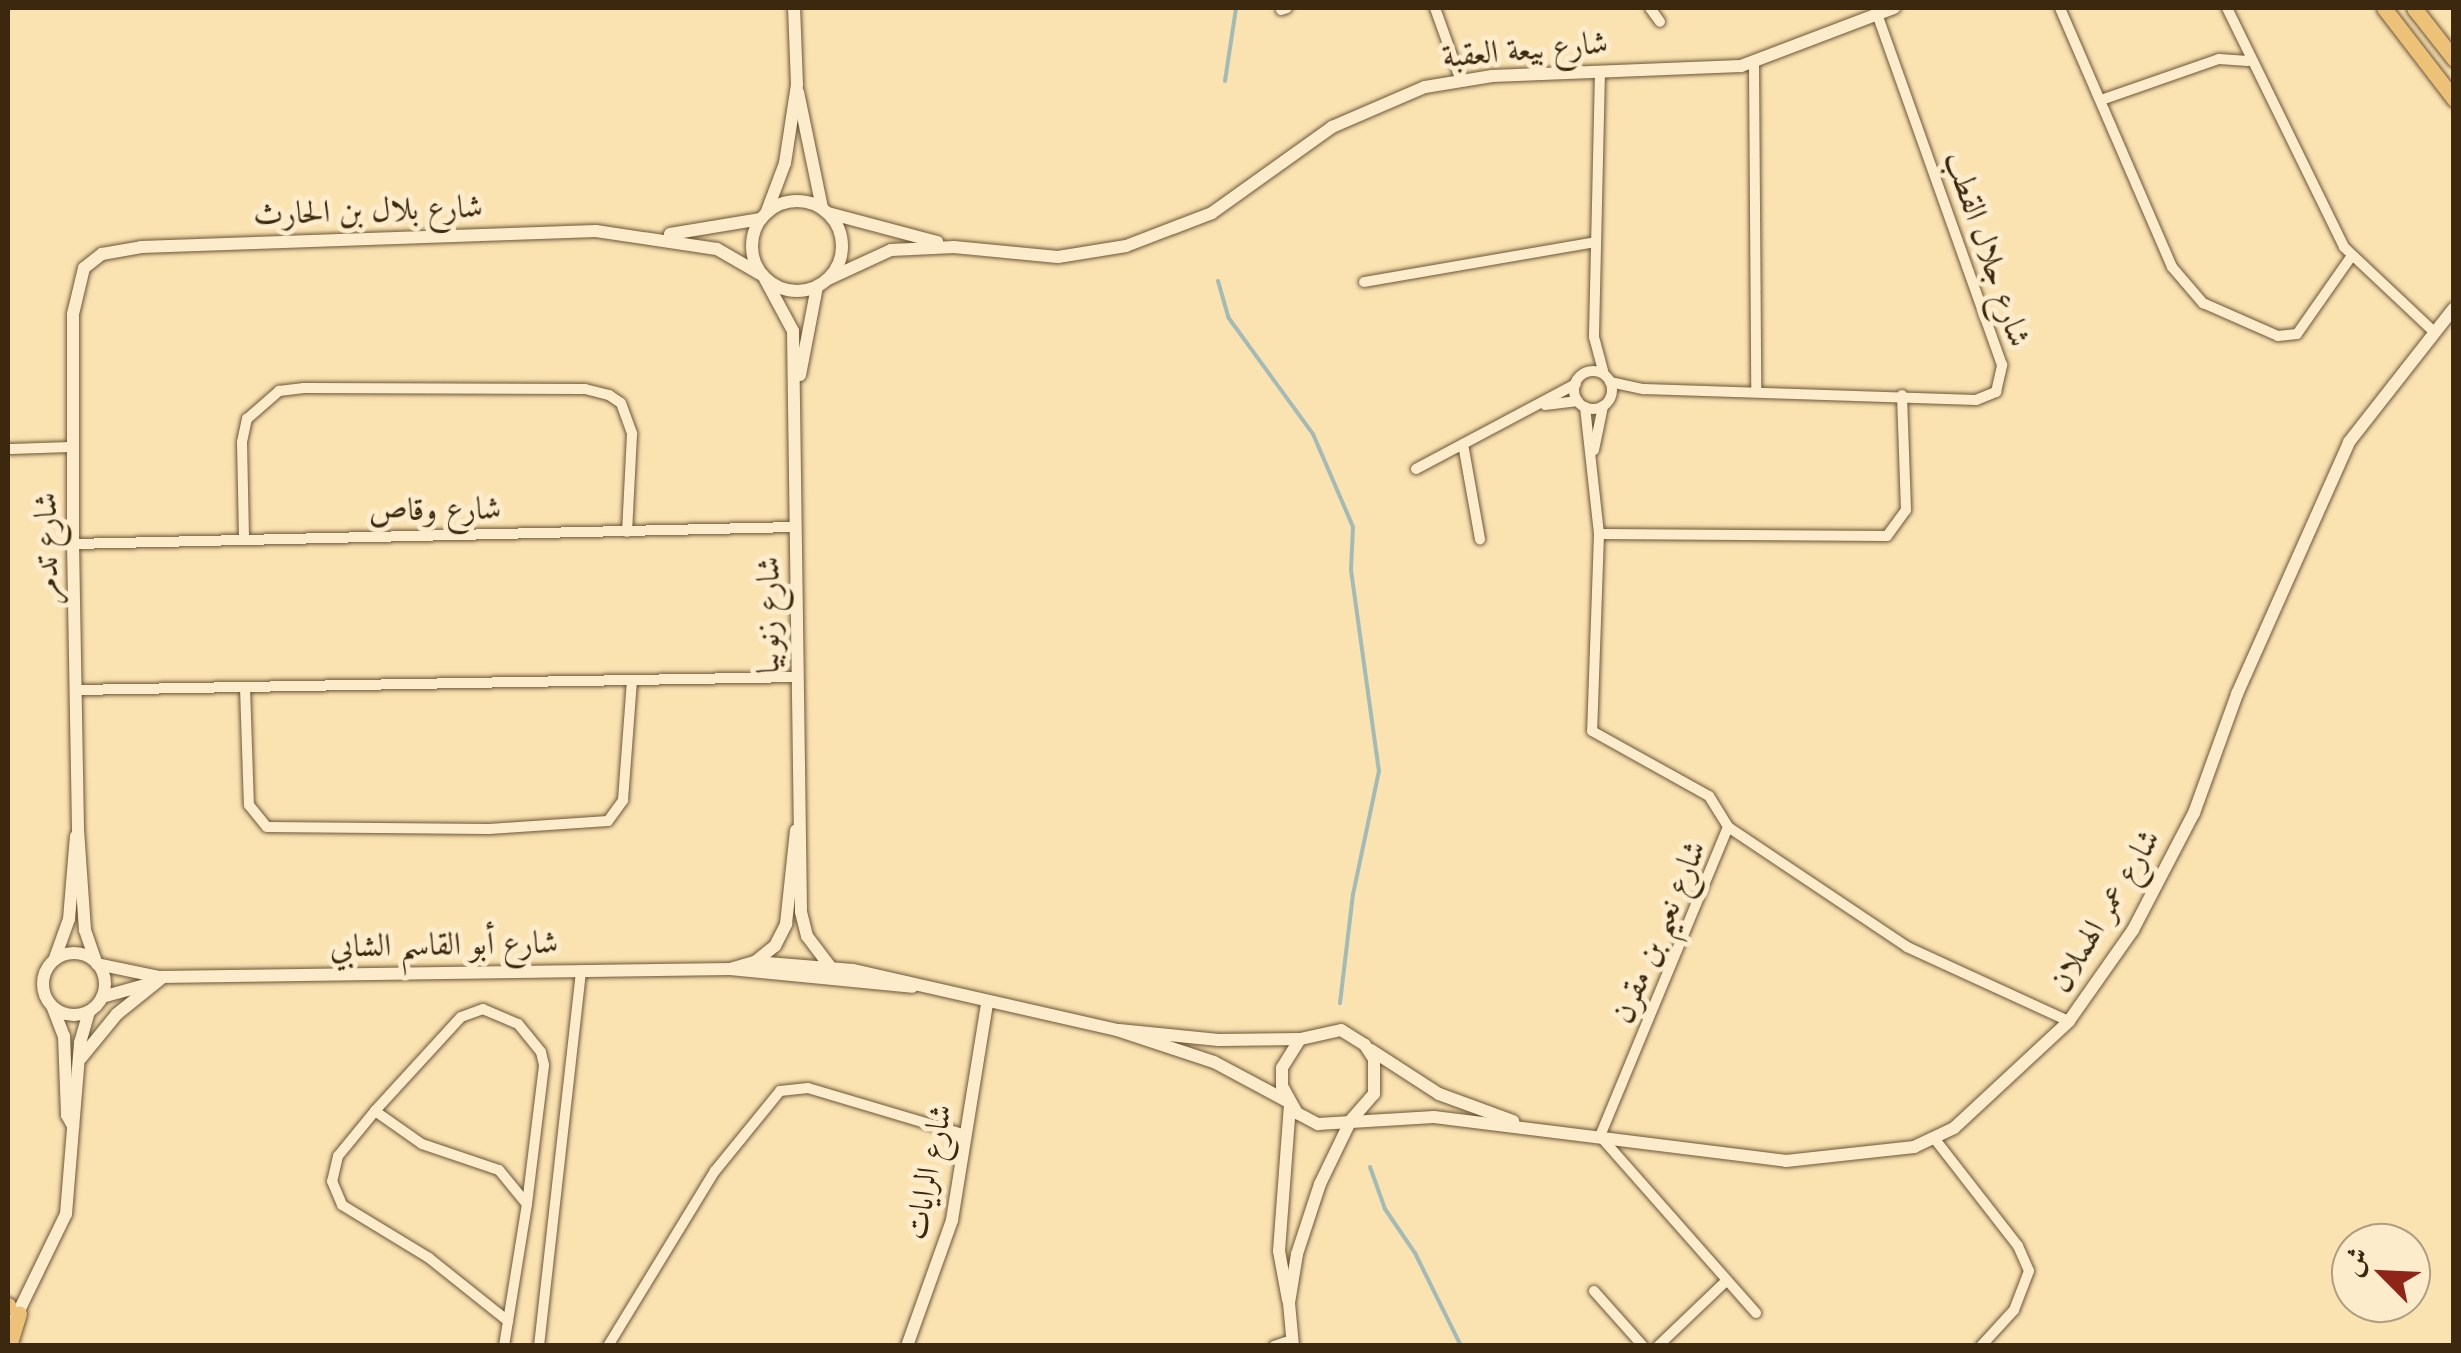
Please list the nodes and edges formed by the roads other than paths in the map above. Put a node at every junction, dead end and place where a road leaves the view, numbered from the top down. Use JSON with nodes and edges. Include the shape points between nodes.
{"nodes":[{"id":1,"x":794,"y":8,"type":"edge"},
{"id":2,"x":1435,"y":8,"type":"edge"},
{"id":3,"x":1650,"y":8,"type":"edge"},
{"id":4,"x":1894,"y":8,"type":"edge"},
{"id":5,"x":2060,"y":8,"type":"edge"},
{"id":6,"x":2227,"y":8,"type":"edge"},
{"id":7,"x":2384,"y":8,"type":"edge"},
{"id":8,"x":2414,"y":8,"type":"edge"},
{"id":9,"x":1877,"y":14,"type":"junction"},
{"id":10,"x":1660,"y":22,"type":"dead end"},
{"id":11,"x":2454,"y":59,"type":"edge"},
{"id":12,"x":2248,"y":61,"type":"junction"},
{"id":13,"x":1754,"y":64,"type":"junction"},
{"id":14,"x":1600,"y":71,"type":"junction"},
{"id":15,"x":1460,"y":78,"type":"junction"},
{"id":16,"x":796,"y":85,"type":"junction"},
{"id":17,"x":2104,"y":99,"type":"junction"},
{"id":18,"x":2454,"y":99,"type":"edge"},
{"id":19,"x":825,"y":210,"type":"junction"},
{"id":20,"x":763,"y":216,"type":"junction"},
{"id":21,"x":725,"y":226,"type":"junction"},
{"id":22,"x":659,"y":235,"type":"junction"},
{"id":23,"x":1595,"y":242,"type":"junction"},
{"id":24,"x":954,"y":247,"type":"junction"},
{"id":25,"x":716,"y":248,"type":"junction"},
{"id":26,"x":2351,"y":257,"type":"junction"},
{"id":27,"x":84,"y":268,"type":"joint"},
{"id":28,"x":763,"y":276,"type":"junction"},
{"id":29,"x":1364,"y":282,"type":"dead end"},
{"id":30,"x":822,"y":283,"type":"junction"},
{"id":31,"x":2454,"y":308,"type":"edge"},
{"id":32,"x":2433,"y":331,"type":"junction"},
{"id":33,"x":1594,"y":337,"type":"junction"},
{"id":34,"x":1607,"y":378,"type":"junction"},
{"id":35,"x":1579,"y":380,"type":"junction"},
{"id":36,"x":1644,"y":389,"type":"junction"},
{"id":37,"x":1756,"y":391,"type":"junction"},
{"id":38,"x":1902,"y":395,"type":"junction"},
{"id":39,"x":794,"y":402,"type":"junction"},
{"id":40,"x":1607,"y":402,"type":"junction"},
{"id":41,"x":1582,"y":404,"type":"junction"},
{"id":42,"x":1539,"y":406,"type":"junction"},
{"id":43,"x":1463,"y":444,"type":"junction"},
{"id":44,"x":74,"y":447,"type":"junction"},
{"id":45,"x":8,"y":449,"type":"edge"},
{"id":46,"x":1593,"y":456,"type":"junction"},
{"id":47,"x":1416,"y":469,"type":"dead end"},
{"id":48,"x":796,"y":528,"type":"junction"},
{"id":49,"x":627,"y":532,"type":"junction"},
{"id":50,"x":1599,"y":534,"type":"junction"},
{"id":51,"x":244,"y":537,"type":"junction"},
{"id":52,"x":1480,"y":539,"type":"dead end"},
{"id":53,"x":74,"y":544,"type":"junction"},
{"id":54,"x":797,"y":676,"type":"junction"},
{"id":55,"x":632,"y":680,"type":"junction"},
{"id":56,"x":245,"y":687,"type":"junction"},
{"id":57,"x":76,"y":690,"type":"junction"},
{"id":58,"x":1728,"y":827,"type":"junction"},
{"id":59,"x":796,"y":828,"type":"junction"},
{"id":60,"x":78,"y":829,"type":"junction"},
{"id":61,"x":53,"y":961,"type":"junction"},
{"id":62,"x":755,"y":962,"type":"junction"},
{"id":63,"x":96,"y":963,"type":"junction"},
{"id":64,"x":830,"y":966,"type":"junction"},
{"id":65,"x":730,"y":969,"type":"junction"},
{"id":66,"x":582,"y":970,"type":"junction"},
{"id":67,"x":161,"y":978,"type":"junction"},
{"id":68,"x":912,"y":987,"type":"junction"},
{"id":69,"x":101,"y":998,"type":"junction"},
{"id":70,"x":987,"y":1003,"type":"junction"},
{"id":71,"x":52,"y":1006,"type":"junction"},
{"id":72,"x":90,"y":1011,"type":"junction"},
{"id":73,"x":2070,"y":1021,"type":"junction"},
{"id":74,"x":1117,"y":1030,"type":"junction"},
{"id":75,"x":1300,"y":1039,"type":"junction"},
{"id":76,"x":1364,"y":1045,"type":"junction"},
{"id":77,"x":80,"y":1060,"type":"junction"},
{"id":78,"x":1289,"y":1103,"type":"junction"},
{"id":79,"x":375,"y":1112,"type":"junction"},
{"id":80,"x":1352,"y":1119,"type":"junction"},
{"id":81,"x":73,"y":1126,"type":"junction"},
{"id":82,"x":1530,"y":1126,"type":"junction"},
{"id":83,"x":966,"y":1135,"type":"junction"},
{"id":84,"x":1600,"y":1136,"type":"junction"},
{"id":85,"x":1934,"y":1138,"type":"junction"},
{"id":86,"x":527,"y":1204,"type":"junction"},
{"id":87,"x":1726,"y":1281,"type":"junction"},
{"id":88,"x":1594,"y":1291,"type":"dead end"},
{"id":89,"x":1289,"y":1303,"type":"junction"},
{"id":90,"x":10,"y":1308,"type":"edge"},
{"id":91,"x":1756,"y":1313,"type":"dead end"},
{"id":92,"x":508,"y":1321,"type":"junction"},
{"id":93,"x":8,"y":1329,"type":"edge"},
{"id":94,"x":1292,"y":1343,"type":"edge"},
{"id":95,"x":9,"y":1346,"type":"edge"},
{"id":96,"x":504,"y":1346,"type":"edge"},
{"id":97,"x":539,"y":1346,"type":"edge"},
{"id":98,"x":608,"y":1346,"type":"edge"},
{"id":99,"x":907,"y":1346,"type":"edge"},
{"id":100,"x":1274,"y":1346,"type":"edge"},
{"id":101,"x":1643,"y":1346,"type":"edge"},
{"id":102,"x":1658,"y":1346,"type":"edge"},
{"id":103,"x":1981,"y":1346,"type":"edge"}],
"edges":[{"from":1,"to":16,"type":"street"},
{"from":2,"to":15,"type":"street"},
{"from":3,"to":10,"type":"street"},
{"from":4,"to":9,"type":"street","name":"شارع بيعة العقبة"},
{"from":5,"to":17,"type":"street"},
{"from":6,"to":12,"type":"street"},
{"from":7,"to":18,"type":"main road"},
{"from":8,"to":11,"type":"main road"},
{"from":9,"to":13,"type":"street","name":"شارع بيعة العقبة"},
{"from":9,"to":38,"type":"street","name":"شارع جلال القطب","via":[[2003,373],[1985,400]]},
{"from":12,"to":17,"type":"street","via":[[2219,59]]},
{"from":12,"to":26,"type":"street"},
{"from":13,"to":14,"type":"street","name":"شارع بيعة العقبة"},
{"from":13,"to":37,"type":"street"},
{"from":14,"to":15,"type":"street","name":"شارع بيعة العقبة"},
{"from":14,"to":23,"type":"street"},
{"from":15,"to":24,"type":"street","name":"شارع بيعة العقبة","via":[[1351,117],[1212,212],[1155,238],[1058,257]]},
{"from":16,"to":19,"type":"street"},
{"from":16,"to":20,"type":"street","via":[[785,163]]},
{"from":17,"to":26,"type":"street","via":[[2172,267],[2202,303],[2278,336],[2297,334]]},
{"from":19,"to":20,"type":"street","via":[[799,201]]},
{"from":19,"to":24,"type":"street","name":"شارع بيعة العقبة"},
{"from":19,"to":30,"type":"street","via":[[842,253]]},
{"from":20,"to":21,"type":"street","name":"شارع بلال بن الحارث"},
{"from":20,"to":28,"type":"street","via":[[752,253]]},
{"from":21,"to":22,"type":"street","name":"شارع بلال بن الحارث"},
{"from":21,"to":25,"type":"street"},
{"from":22,"to":25,"type":"street","name":"شارع بلال بن الحارث"},
{"from":22,"to":27,"type":"street","name":"شارع بلال بن الحارث","via":[[596,230],[140,247],[102,254]]},
{"from":23,"to":29,"type":"street"},
{"from":23,"to":33,"type":"street"},
{"from":24,"to":30,"type":"street","name":"شارع بيعة العقبة","via":[[891,250]]},
{"from":25,"to":28,"type":"street","name":"شارع بلال بن الحارث"},
{"from":26,"to":32,"type":"street"},
{"from":27,"to":44,"type":"street","name":"شارع تدمر","via":[[73,314]]},
{"from":28,"to":30,"type":"street","via":[[790,291]]},
{"from":28,"to":39,"type":"street","name":"شارع زنوبيا","via":[[792,331]]},
{"from":30,"to":39,"type":"street","name":"شارع زنوبيا"},
{"from":31,"to":32,"type":"street","name":"شارع عمر الهملان"},
{"from":32,"to":73,"type":"street","name":"شارع عمر الهملان","via":[[2348,442],[2166,872]]},
{"from":33,"to":34,"type":"street"},
{"from":33,"to":35,"type":"street"},
{"from":34,"to":35,"type":"street","name":"شارع جلال القطب"},
{"from":34,"to":36,"type":"street","name":"شارع جلال القطب"},
{"from":34,"to":40,"type":"street","name":"شارع نعيم بن مقرن"},
{"from":35,"to":41,"type":"street","name":"شارع نعيم بن مقرن"},
{"from":35,"to":42,"type":"street"},
{"from":36,"to":37,"type":"street","name":"شارع جلال القطب"},
{"from":36,"to":40,"type":"street","name":"شارع جلال القطب"},
{"from":37,"to":38,"type":"street","name":"شارع جلال القطب"},
{"from":38,"to":50,"type":"street","via":[[1906,510],[1887,536]]},
{"from":39,"to":48,"type":"street","name":"شارع زنوبيا"},
{"from":40,"to":41,"type":"street","name":"شارع جلال القطب"},
{"from":40,"to":46,"type":"street","name":"شارع نعيم بن مقرن"},
{"from":41,"to":42,"type":"street"},
{"from":41,"to":46,"type":"street","name":"شارع نعيم بن مقرن"},
{"from":42,"to":43,"type":"street"},
{"from":43,"to":47,"type":"street"},
{"from":43,"to":52,"type":"street"},
{"from":44,"to":45,"type":"street"},
{"from":44,"to":53,"type":"street","name":"شارع تدمر"},
{"from":46,"to":50,"type":"street","name":"شارع نعيم بن مقرن"},
{"from":48,"to":49,"type":"street","name":"شارع وقاص"},
{"from":48,"to":54,"type":"street","name":"شارع زنوبيا"},
{"from":49,"to":51,"type":"street","name":"شارع وقاص"},
{"from":49,"to":51,"type":"street","via":[[632,434],[621,404],[608,395],[586,389],[304,388],[279,391],[248,419],[242,442]]},
{"from":50,"to":58,"type":"street","name":"شارع نعيم بن مقرن","via":[[1592,731],[1709,796]]},
{"from":51,"to":53,"type":"street","name":"شارع وقاص"},
{"from":53,"to":57,"type":"street","name":"شارع تدمر"},
{"from":54,"to":55,"type":"street"},
{"from":54,"to":59,"type":"street","name":"شارع زنوبيا"},
{"from":55,"to":56,"type":"street"},
{"from":55,"to":56,"type":"street","via":[[622,800],[608,821],[490,829],[266,827],[248,805]]},
{"from":56,"to":57,"type":"street"},
{"from":57,"to":60,"type":"street","name":"شارع تدمر"},
{"from":58,"to":73,"type":"street","via":[[1907,947]]},
{"from":58,"to":84,"type":"street","name":"شارع نعيم بن مقرن"},
{"from":59,"to":62,"type":"street","name":"شارع زنوبيا","via":[[786,924],[775,946]]},
{"from":59,"to":64,"type":"street","name":"شارع زنوبيا","via":[[803,924]]},
{"from":60,"to":61,"type":"street","name":"شارع تدمر","via":[[69,918]]},
{"from":60,"to":63,"type":"street","name":"شارع تدمر","via":[[85,930]]},
{"from":61,"to":63,"type":"street","via":[[70,953]]},
{"from":61,"to":71,"type":"street","via":[[43,985]]},
{"from":62,"to":64,"type":"street","name":"شارع أبو القاسم الشابي"},
{"from":62,"to":65,"type":"street","name":"شارع أبو القاسم الشابي"},
{"from":63,"to":67,"type":"street","name":"شارع أبو القاسم الشابي"},
{"from":63,"to":69,"type":"street","via":[[104,980]]},
{"from":64,"to":68,"type":"street","name":"شارع أبو القاسم الشابي"},
{"from":65,"to":66,"type":"street","name":"شارع أبو القاسم الشابي"},
{"from":65,"to":68,"type":"street","name":"شارع أبو القاسم الشابي"},
{"from":66,"to":67,"type":"street","name":"شارع أبو القاسم الشابي"},
{"from":66,"to":97,"type":"street"},
{"from":67,"to":69,"type":"street","name":"شارع أبو القاسم الشابي"},
{"from":67,"to":77,"type":"street","via":[[117,1014]]},
{"from":68,"to":70,"type":"street","name":"شارع أبو القاسم الشابي"},
{"from":69,"to":72,"type":"street"},
{"from":70,"to":74,"type":"street","name":"شارع أبو القاسم الشابي"},
{"from":70,"to":83,"type":"street","name":"شارع الرايات"},
{"from":71,"to":72,"type":"street","via":[[72,1015]]},
{"from":71,"to":81,"type":"street","via":[[64,1036],[66,1115]]},
{"from":72,"to":77,"type":"street"},
{"from":73,"to":85,"type":"street","name":"شارع عمر الهملان","via":[[2012,1080]]},
{"from":74,"to":75,"type":"street","name":"شارع أبو القاسم الشابي"},
{"from":74,"to":78,"type":"street","name":"شارع أبو القاسم الشابي","via":[[1214,1062]]},
{"from":75,"to":76,"type":"street","via":[[1340,1030]]},
{"from":75,"to":78,"type":"street","via":[[1282,1068]]},
{"from":76,"to":80,"type":"street","via":[[1377,1076],[1366,1108]]},
{"from":76,"to":82,"type":"street","name":"شارع عمر الهملان","via":[[1439,1094]]},
{"from":77,"to":81,"type":"street"},
{"from":78,"to":80,"type":"street","via":[[1318,1124]]},
{"from":78,"to":89,"type":"street","via":[[1279,1252]]},
{"from":79,"to":86,"type":"street","via":[[422,1144],[498,1170]]},
{"from":79,"to":86,"type":"street","via":[[462,1017],[483,1009],[518,1024],[544,1065]]},
{"from":79,"to":92,"type":"street","via":[[338,1156],[334,1196]]},
{"from":80,"to":82,"type":"street","name":"شارع عمر الهملان","via":[[1407,1116]]},
{"from":80,"to":89,"type":"street","via":[[1311,1207]]},
{"from":81,"to":90,"type":"street","via":[[66,1214],[26,1294]]},
{"from":82,"to":84,"type":"street","name":"شارع عمر الهملان"},
{"from":83,"to":98,"type":"street","via":[[789,1087],[773,1097],[715,1171]]},
{"from":83,"to":99,"type":"street","name":"شارع الرايات","via":[[952,1220]]},
{"from":84,"to":85,"type":"street","name":"شارع عمر الهملان","via":[[1786,1161],[1898,1149]]},
{"from":84,"to":87,"type":"street"},
{"from":85,"to":103,"type":"street","via":[[2018,1246],[2029,1271],[2014,1310]]},
{"from":86,"to":92,"type":"street"},
{"from":87,"to":91,"type":"street"},
{"from":87,"to":102,"type":"street"},
{"from":88,"to":101,"type":"street"},
{"from":89,"to":94,"type":"street"},
{"from":90,"to":93,"type":"street"},
{"from":90,"to":95,"type":"main road"},
{"from":92,"to":96,"type":"street"},
{"from":94,"to":100,"type":"street"}]}
